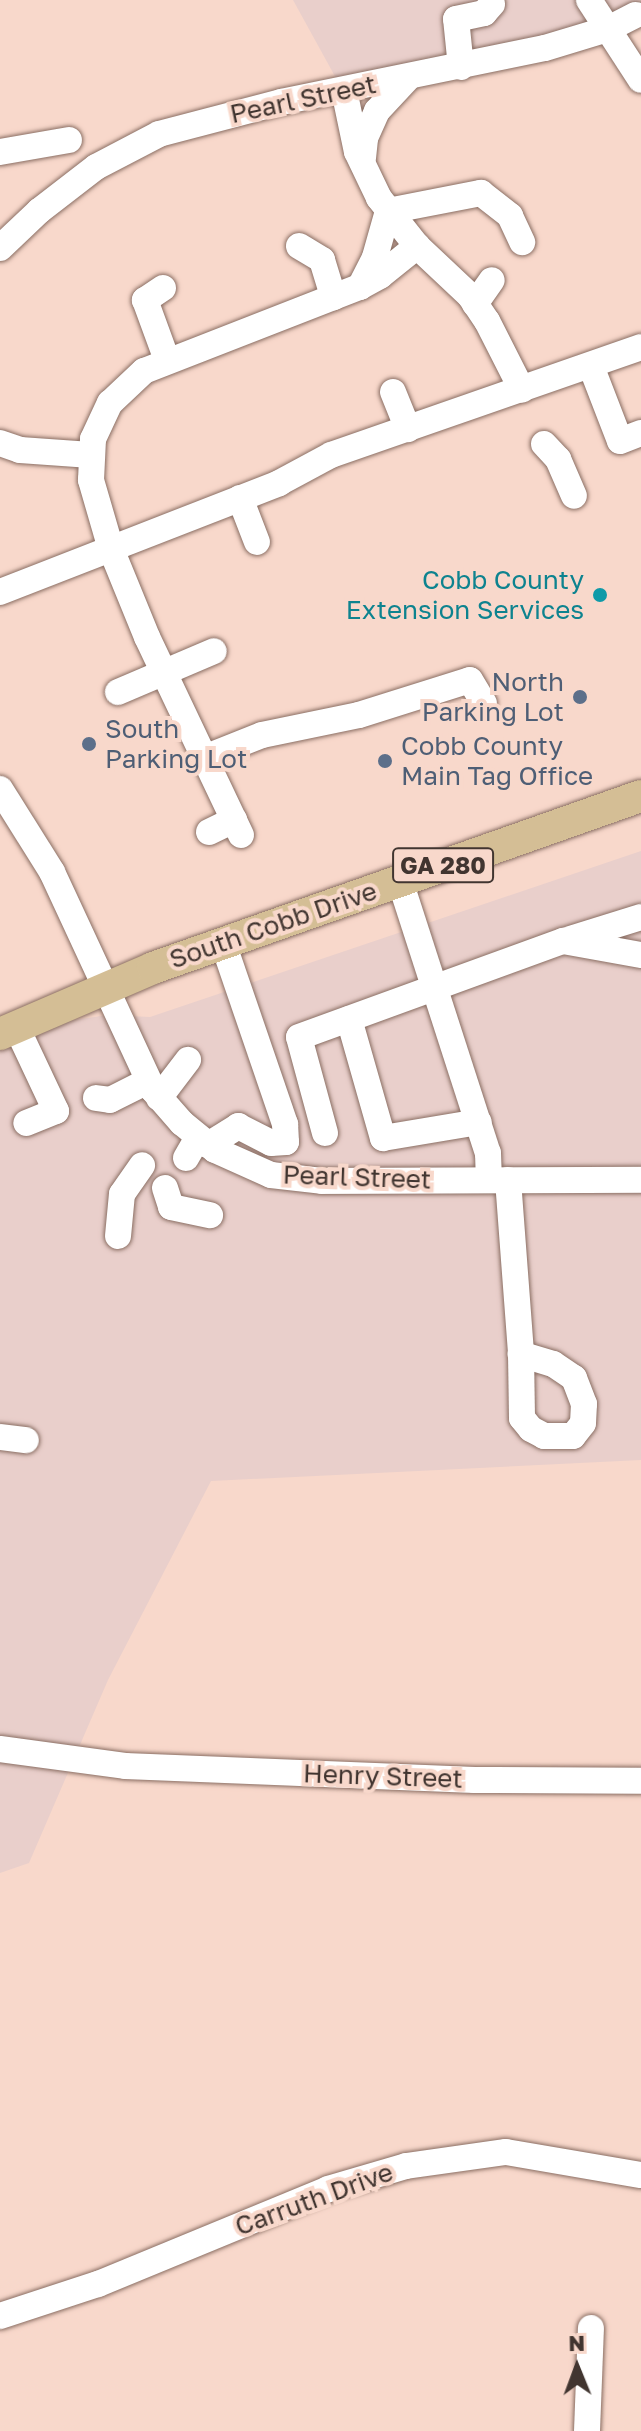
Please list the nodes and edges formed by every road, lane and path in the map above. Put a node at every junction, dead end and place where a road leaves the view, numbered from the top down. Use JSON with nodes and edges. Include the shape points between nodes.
{"nodes":[{"id":1,"x":589,"y":0,"type":"edge"},
{"id":2,"x":492,"y":4,"type":"dead end"},
{"id":3,"x":634,"y":13,"type":"edge"},
{"id":4,"x":608,"y":29,"type":"junction"},
{"id":5,"x":461,"y":67,"type":"junction"},
{"id":6,"x":408,"y":78,"type":"junction"},
{"id":7,"x":641,"y":80,"type":"edge"},
{"id":8,"x":344,"y":90,"type":"junction"},
{"id":9,"x":69,"y":140,"type":"dead end"},
{"id":10,"x":0,"y":152,"type":"edge"},
{"id":11,"x":362,"y":165,"type":"junction"},
{"id":12,"x":388,"y":211,"type":"junction"},
{"id":13,"x":522,"y":242,"type":"dead end"},
{"id":14,"x":299,"y":246,"type":"dead end"},
{"id":15,"x":417,"y":246,"type":"junction"},
{"id":16,"x":0,"y":248,"type":"edge"},
{"id":17,"x":492,"y":280,"type":"dead end"},
{"id":18,"x":360,"y":287,"type":"junction"},
{"id":19,"x":163,"y":288,"type":"dead end"},
{"id":20,"x":333,"y":297,"type":"junction"},
{"id":21,"x":475,"y":304,"type":"junction"},
{"id":22,"x":641,"y":347,"type":"edge"},
{"id":23,"x":167,"y":360,"type":"junction"},
{"id":24,"x":591,"y":366,"type":"junction"},
{"id":25,"x":522,"y":390,"type":"junction"},
{"id":26,"x":393,"y":392,"type":"dead end"},
{"id":27,"x":408,"y":429,"type":"junction"},
{"id":28,"x":641,"y":433,"type":"edge"},
{"id":29,"x":0,"y":443,"type":"edge"},
{"id":30,"x":544,"y":444,"type":"dead end"},
{"id":31,"x":91,"y":455,"type":"junction"},
{"id":32,"x":574,"y":496,"type":"dead end"},
{"id":33,"x":240,"y":498,"type":"junction"},
{"id":34,"x":257,"y":542,"type":"dead end"},
{"id":35,"x":111,"y":549,"type":"junction"},
{"id":36,"x":0,"y":592,"type":"edge"},
{"id":37,"x":214,"y":651,"type":"dead end"},
{"id":38,"x":163,"y":671,"type":"junction"},
{"id":39,"x":118,"y":692,"type":"dead end"},
{"id":40,"x":484,"y":703,"type":"dead end"},
{"id":41,"x":204,"y":758,"type":"junction"},
{"id":42,"x":0,"y":789,"type":"edge"},
{"id":43,"x":641,"y":796,"type":"edge"},
{"id":44,"x":209,"y":832,"type":"dead end"},
{"id":45,"x":400,"y":881,"type":"junction"},
{"id":46,"x":641,"y":917,"type":"edge"},
{"id":47,"x":563,"y":941,"type":"junction"},
{"id":48,"x":223,"y":943,"type":"junction"},
{"id":49,"x":641,"y":955,"type":"edge"},
{"id":50,"x":105,"y":987,"type":"junction"},
{"id":51,"x":436,"y":987,"type":"junction"},
{"id":52,"x":349,"y":1019,"type":"junction"},
{"id":53,"x":8,"y":1030,"type":"edge"},
{"id":54,"x":188,"y":1060,"type":"dead end"},
{"id":55,"x":154,"y":1090,"type":"junction"},
{"id":56,"x":108,"y":1106,"type":"dead end"},
{"id":57,"x":479,"y":1122,"type":"junction"},
{"id":58,"x":26,"y":1123,"type":"dead end"},
{"id":59,"x":325,"y":1133,"type":"dead end"},
{"id":60,"x":198,"y":1147,"type":"junction"},
{"id":61,"x":142,"y":1165,"type":"dead end"},
{"id":62,"x":498,"y":1180,"type":"junction"},
{"id":63,"x":641,"y":1180,"type":"edge"},
{"id":64,"x":165,"y":1188,"type":"dead end"},
{"id":65,"x":210,"y":1215,"type":"dead end"},
{"id":66,"x":118,"y":1236,"type":"dead end"},
{"id":67,"x":521,"y":1354,"type":"dead end"},
{"id":68,"x":0,"y":1749,"type":"edge"},
{"id":69,"x":641,"y":1781,"type":"edge"},
{"id":70,"x":641,"y":2175,"type":"edge"},
{"id":71,"x":0,"y":2316,"type":"edge"},
{"id":72,"x":591,"y":2328,"type":"dead end"},
{"id":73,"x":587,"y":2431,"type":"edge"}],
"edges":[{"from":1,"to":4,"type":"street"},
{"from":2,"to":5,"type":"street","via":[[484,13],[456,19]]},
{"from":3,"to":4,"type":"street","name":"Pearl Street"},
{"from":4,"to":5,"type":"street","name":"Pearl Street"},
{"from":4,"to":7,"type":"street"},
{"from":5,"to":6,"type":"street","name":"Pearl Street"},
{"from":6,"to":8,"type":"street","name":"Pearl Street"},
{"from":6,"to":11,"type":"street","via":[[377,111],[365,138]]},
{"from":8,"to":11,"type":"street"},
{"from":8,"to":16,"type":"street","name":"Pearl Street","via":[[159,134],[96,167]]},
{"from":9,"to":10,"type":"street"},
{"from":11,"to":12,"type":"street"},
{"from":12,"to":13,"type":"street","via":[[481,193],[510,216]]},
{"from":12,"to":15,"type":"street"},
{"from":12,"to":18,"type":"street"},
{"from":14,"to":20,"type":"street","via":[[322,260]]},
{"from":15,"to":18,"type":"street"},
{"from":15,"to":21,"type":"street"},
{"from":17,"to":21,"type":"street"},
{"from":18,"to":20,"type":"street"},
{"from":19,"to":23,"type":"street","via":[[145,300]]},
{"from":20,"to":23,"type":"street"},
{"from":21,"to":25,"type":"street"},
{"from":22,"to":24,"type":"street"},
{"from":23,"to":31,"type":"street","via":[[131,380],[110,403]]},
{"from":24,"to":25,"type":"street"},
{"from":24,"to":28,"type":"street","via":[[620,441]]},
{"from":25,"to":27,"type":"street"},
{"from":26,"to":27,"type":"street"},
{"from":27,"to":33,"type":"street","via":[[331,455]]},
{"from":29,"to":31,"type":"street","via":[[20,450]]},
{"from":30,"to":32,"type":"street","via":[[558,459]]},
{"from":31,"to":35,"type":"street","via":[[93,496]]},
{"from":33,"to":34,"type":"street"},
{"from":33,"to":35,"type":"street"},
{"from":35,"to":36,"type":"street"},
{"from":35,"to":38,"type":"street"},
{"from":37,"to":38,"type":"street"},
{"from":38,"to":39,"type":"street"},
{"from":38,"to":41,"type":"street"},
{"from":40,"to":41,"type":"street","via":[[470,680],[359,715],[262,735]]},
{"from":41,"to":44,"type":"street","via":[[237,828]]},
{"from":42,"to":50,"type":"street","name":"Pearl Street","via":[[52,872]]},
{"from":43,"to":45,"type":"main road","name":"South Cobb Drive","number":"GA 280"},
{"from":45,"to":48,"type":"main road","name":"South Cobb Drive","number":"GA 280"},
{"from":45,"to":51,"type":"street"},
{"from":46,"to":47,"type":"street"},
{"from":47,"to":49,"type":"street"},
{"from":47,"to":51,"type":"street"},
{"from":48,"to":50,"type":"main road","name":"South Cobb Drive","number":"GA 280"},
{"from":48,"to":60,"type":"street","via":[[285,1124],[286,1142],[271,1143],[238,1126]]},
{"from":50,"to":53,"type":"main road","name":"South Cobb Drive"},
{"from":50,"to":55,"type":"street","name":"Pearl Street"},
{"from":51,"to":52,"type":"street"},
{"from":51,"to":57,"type":"street"},
{"from":52,"to":57,"type":"street","via":[[383,1138]]},
{"from":52,"to":59,"type":"street","via":[[299,1037]]},
{"from":53,"to":58,"type":"street","via":[[56,1111]]},
{"from":54,"to":55,"type":"street"},
{"from":55,"to":56,"type":"street"},
{"from":55,"to":60,"type":"street","name":"Pearl Street"},
{"from":57,"to":62,"type":"street"},
{"from":60,"to":62,"type":"street","name":"Pearl Street","via":[[228,1172],[322,1181]]},
{"from":61,"to":66,"type":"street","via":[[122,1194]]},
{"from":62,"to":63,"type":"street","name":"Pearl Street"},
{"from":62,"to":67,"type":"street"},
{"from":64,"to":65,"type":"street","via":[[171,1207]]},
{"from":68,"to":69,"type":"street","name":"Henry Street","via":[[125,1766]]},
{"from":70,"to":71,"type":"street","name":"Carruth Drive","via":[[506,2152],[406,2166],[328,2189],[98,2284]]},
{"from":72,"to":73,"type":"street"}]}
